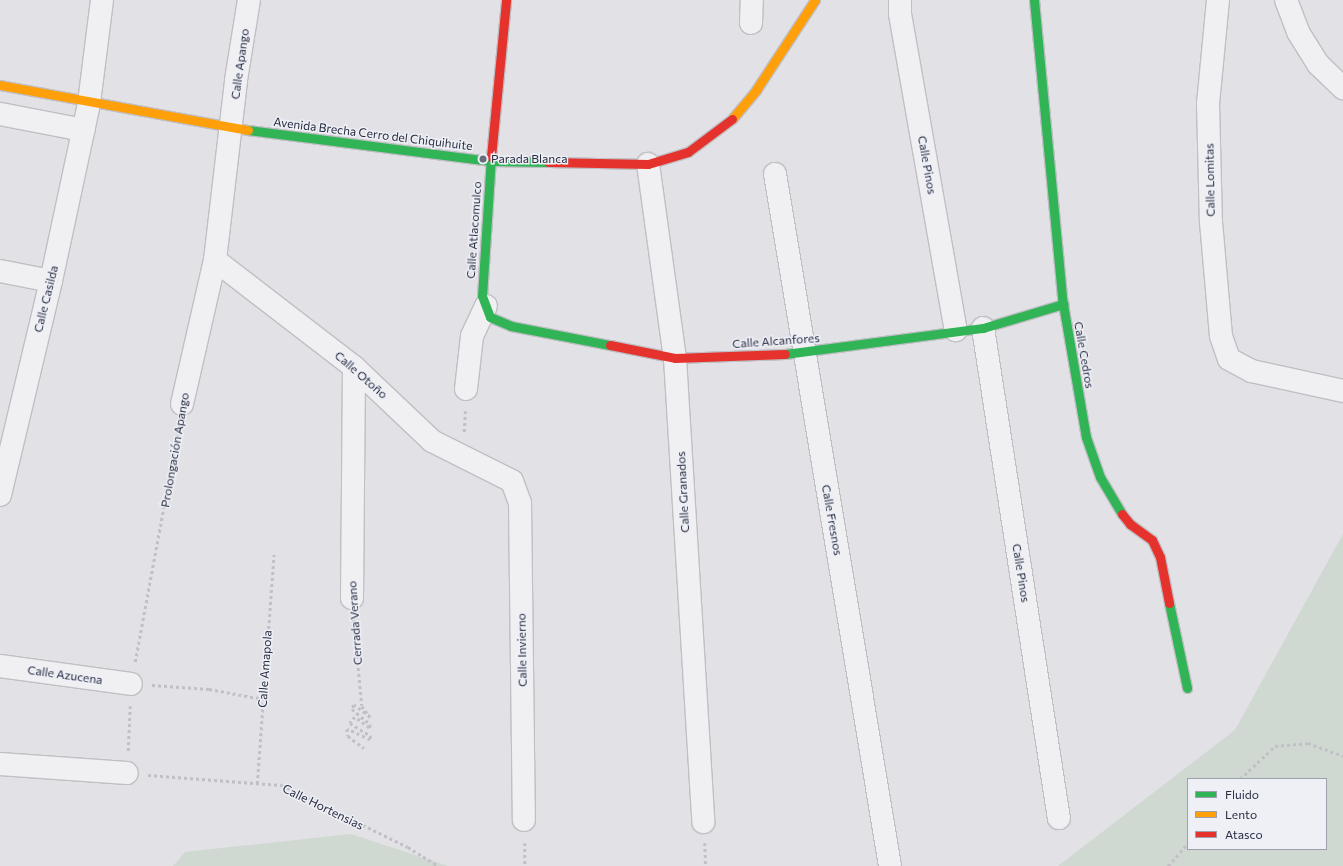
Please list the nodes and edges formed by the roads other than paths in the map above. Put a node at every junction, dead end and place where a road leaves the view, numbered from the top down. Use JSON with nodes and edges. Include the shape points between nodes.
{"nodes":[{"id":1,"x":102,"y":0,"type":"edge"},
{"id":2,"x":249,"y":0,"type":"edge"},
{"id":3,"x":506,"y":0,"type":"edge"},
{"id":4,"x":752,"y":0,"type":"edge"},
{"id":5,"x":815,"y":0,"type":"edge"},
{"id":6,"x":900,"y":0,"type":"edge"},
{"id":7,"x":1034,"y":0,"type":"edge"},
{"id":8,"x":1218,"y":0,"type":"edge"},
{"id":9,"x":1286,"y":0,"type":"edge"},
{"id":10,"x":751,"y":23,"type":"dead end"},
{"id":11,"x":0,"y":85,"type":"edge"},
{"id":12,"x":1343,"y":88,"type":"edge"},
{"id":13,"x":89,"y":103,"type":"junction"},
{"id":14,"x":0,"y":114,"type":"edge"},
{"id":15,"x":233,"y":128,"type":"junction"},
{"id":16,"x":83,"y":130,"type":"junction"},
{"id":17,"x":490,"y":161,"type":"junction"},
{"id":18,"x":648,"y":164,"type":"junction"},
{"id":19,"x":775,"y":174,"type":"dead end"},
{"id":20,"x":215,"y":260,"type":"junction"},
{"id":21,"x":0,"y":271,"type":"edge"},
{"id":22,"x":51,"y":281,"type":"junction"},
{"id":23,"x":1063,"y":304,"type":"junction"},
{"id":24,"x":488,"y":311,"type":"junction"},
{"id":25,"x":983,"y":328,"type":"junction"},
{"id":26,"x":956,"y":330,"type":"junction"},
{"id":27,"x":804,"y":353,"type":"junction"},
{"id":28,"x":675,"y":358,"type":"junction"},
{"id":29,"x":354,"y":367,"type":"junction"},
{"id":30,"x":466,"y":389,"type":"road end"},
{"id":31,"x":1343,"y":391,"type":"edge"},
{"id":32,"x":182,"y":404,"type":"road end"},
{"id":33,"x":512,"y":481,"type":"joint"},
{"id":34,"x":0,"y":495,"type":"edge"},
{"id":35,"x":352,"y":598,"type":"road end"},
{"id":36,"x":0,"y":666,"type":"edge"},
{"id":37,"x":131,"y":684,"type":"road end"},
{"id":38,"x":1187,"y":688,"type":"dead end"},
{"id":39,"x":0,"y":764,"type":"edge"},
{"id":40,"x":128,"y":773,"type":"road end"},
{"id":41,"x":1059,"y":818,"type":"dead end"},
{"id":42,"x":524,"y":820,"type":"dead end"},
{"id":43,"x":703,"y":822,"type":"dead end"},
{"id":44,"x":890,"y":866,"type":"edge"}],
"edges":[{"from":1,"to":13,"type":"street","name":"Calle Casilda"},
{"from":2,"to":15,"type":"street","name":"Calle Apango","via":[[236,80]]},
{"from":3,"to":17,"type":"street","name":"Calle Atlacomulco"},
{"from":4,"to":10,"type":"street"},
{"from":5,"to":18,"type":"street","name":"Avenida Brecha Cerro del Chiquihuite","via":[[756,90],[732,121],[688,152]]},
{"from":6,"to":26,"type":"street","name":"Calle Pinos","via":[[900,14]]},
{"from":7,"to":23,"type":"street","name":"Calle Cedros"},
{"from":8,"to":31,"type":"street","name":"Calle Lomitas","via":[[1208,103],[1211,222],[1221,336],[1229,359],[1252,371]]},
{"from":9,"to":12,"type":"street","via":[[1298,32],[1318,64]]},
{"from":11,"to":13,"type":"street","name":"Avenida Brecha Cerro del Chiquihuite"},
{"from":13,"to":15,"type":"street","name":"Avenida Brecha Cerro del Chiquihuite"},
{"from":13,"to":16,"type":"street","name":"Calle Casilda"},
{"from":14,"to":16,"type":"street"},
{"from":15,"to":17,"type":"street","name":"Avenida Brecha Cerro del Chiquihuite"},
{"from":15,"to":20,"type":"street","name":"Prolongación Apango"},
{"from":16,"to":22,"type":"street","name":"Calle Casilda"},
{"from":17,"to":18,"type":"street","name":"Avenida Brecha Cerro del Chiquihuite"},
{"from":17,"to":24,"type":"street","name":"Calle Atlacomulco","via":[[482,296]]},
{"from":18,"to":28,"type":"street","name":"Calle Granados"},
{"from":19,"to":27,"type":"street","name":"Calle Fresnos"},
{"from":20,"to":29,"type":"street","name":"Calle Otoño"},
{"from":20,"to":32,"type":"street","name":"Prolongación Apango"},
{"from":21,"to":22,"type":"street"},
{"from":22,"to":34,"type":"street","name":"Calle Casilda"},
{"from":23,"to":25,"type":"street","name":"Calle Alcanfores"},
{"from":23,"to":38,"type":"street","name":"Calle Cedros","via":[[1086,437],[1100,477],[1115,506],[1130,524],[1152,540],[1160,557]]},
{"from":24,"to":28,"type":"street","name":"Calle Alcanfores","via":[[511,326]]},
{"from":24,"to":30,"type":"street","via":[[472,336]]},
{"from":25,"to":26,"type":"street","name":"Calle Alcanfores"},
{"from":25,"to":41,"type":"street","name":"Calle Pinos"},
{"from":26,"to":27,"type":"street","name":"Calle Alcanfores"},
{"from":27,"to":28,"type":"street","name":"Calle Alcanfores"},
{"from":27,"to":44,"type":"street","name":"Calle Fresnos"},
{"from":28,"to":43,"type":"street","name":"Calle Granados"},
{"from":29,"to":33,"type":"street","name":"Calle Otoño","via":[[432,441]]},
{"from":29,"to":35,"type":"street","name":"Cerrada Verano"},
{"from":33,"to":42,"type":"street","name":"Calle Invierno","via":[[520,503]]},
{"from":36,"to":37,"type":"street","name":"Calle Azucena"},
{"from":39,"to":40,"type":"street"}]}
